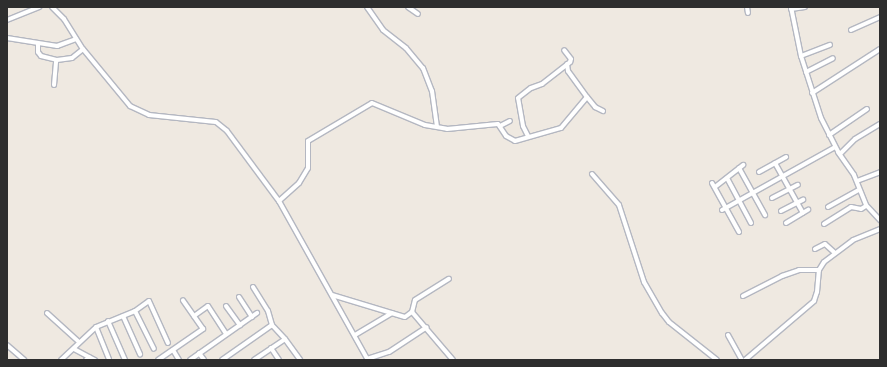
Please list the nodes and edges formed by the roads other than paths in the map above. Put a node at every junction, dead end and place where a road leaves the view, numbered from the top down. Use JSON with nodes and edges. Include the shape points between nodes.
{"nodes":[{"id":1,"x":39,"y":7,"type":"edge"},
{"id":2,"x":52,"y":7,"type":"edge"},
{"id":3,"x":367,"y":7,"type":"edge"},
{"id":4,"x":408,"y":7,"type":"edge"},
{"id":5,"x":747,"y":7,"type":"edge"},
{"id":6,"x":805,"y":7,"type":"edge"},
{"id":7,"x":791,"y":8,"type":"edge"},
{"id":8,"x":748,"y":13,"type":"dead end"},
{"id":9,"x":418,"y":14,"type":"dead end"},
{"id":10,"x":880,"y":17,"type":"edge"},
{"id":11,"x":7,"y":20,"type":"edge"},
{"id":12,"x":851,"y":30,"type":"dead end"},
{"id":13,"x":7,"y":38,"type":"edge"},
{"id":14,"x":76,"y":39,"type":"junction"},
{"id":15,"x":38,"y":44,"type":"junction"},
{"id":16,"x":830,"y":45,"type":"dead end"},
{"id":17,"x":82,"y":49,"type":"junction"},
{"id":18,"x":880,"y":49,"type":"edge"},
{"id":19,"x":564,"y":50,"type":"dead end"},
{"id":20,"x":801,"y":56,"type":"junction"},
{"id":21,"x":833,"y":58,"type":"dead end"},
{"id":22,"x":56,"y":60,"type":"junction"},
{"id":23,"x":567,"y":64,"type":"junction"},
{"id":24,"x":806,"y":72,"type":"junction"},
{"id":25,"x":54,"y":85,"type":"dead end"},
{"id":26,"x":812,"y":93,"type":"junction"},
{"id":27,"x":587,"y":97,"type":"junction"},
{"id":28,"x":867,"y":109,"type":"dead end"},
{"id":29,"x":603,"y":111,"type":"dead end"},
{"id":30,"x":510,"y":121,"type":"dead end"},
{"id":31,"x":880,"y":124,"type":"edge"},
{"id":32,"x":437,"y":126,"type":"junction"},
{"id":33,"x":500,"y":126,"type":"junction"},
{"id":34,"x":829,"y":135,"type":"junction"},
{"id":35,"x":528,"y":136,"type":"junction"},
{"id":36,"x":836,"y":147,"type":"junction"},
{"id":37,"x":840,"y":154,"type":"junction"},
{"id":38,"x":786,"y":157,"type":"dead end"},
{"id":39,"x":775,"y":163,"type":"junction"},
{"id":40,"x":743,"y":165,"type":"dead end"},
{"id":41,"x":739,"y":168,"type":"junction"},
{"id":42,"x":759,"y":172,"type":"dead end"},
{"id":43,"x":880,"y":172,"type":"edge"},
{"id":44,"x":592,"y":174,"type":"dead end"},
{"id":45,"x":782,"y":176,"type":"junction"},
{"id":46,"x":727,"y":178,"type":"junction"},
{"id":47,"x":857,"y":181,"type":"junction"},
{"id":48,"x":798,"y":185,"type":"dead end"},
{"id":49,"x":790,"y":190,"type":"junction"},
{"id":50,"x":859,"y":190,"type":"junction"},
{"id":51,"x":753,"y":193,"type":"junction"},
{"id":52,"x":772,"y":198,"type":"dead end"},
{"id":53,"x":803,"y":200,"type":"dead end"},
{"id":54,"x":279,"y":201,"type":"junction"},
{"id":55,"x":739,"y":201,"type":"junction"},
{"id":56,"x":797,"y":203,"type":"junction"},
{"id":57,"x":866,"y":206,"type":"junction"},
{"id":58,"x":828,"y":207,"type":"dead end"},
{"id":59,"x":726,"y":208,"type":"junction"},
{"id":60,"x":722,"y":210,"type":"dead end"},
{"id":61,"x":808,"y":210,"type":"dead end"},
{"id":62,"x":781,"y":211,"type":"dead end"},
{"id":63,"x":803,"y":213,"type":"junction"},
{"id":64,"x":765,"y":215,"type":"dead end"},
{"id":65,"x":880,"y":220,"type":"edge"},
{"id":66,"x":751,"y":223,"type":"dead end"},
{"id":67,"x":786,"y":224,"type":"dead end"},
{"id":68,"x":824,"y":224,"type":"dead end"},
{"id":69,"x":880,"y":229,"type":"edge"},
{"id":70,"x":739,"y":232,"type":"dead end"},
{"id":71,"x":815,"y":249,"type":"dead end"},
{"id":72,"x":833,"y":252,"type":"junction"},
{"id":73,"x":818,"y":270,"type":"junction"},
{"id":74,"x":449,"y":279,"type":"dead end"},
{"id":75,"x":253,"y":287,"type":"dead end"},
{"id":76,"x":332,"y":295,"type":"junction"},
{"id":77,"x":743,"y":296,"type":"dead end"},
{"id":78,"x":239,"y":297,"type":"dead end"},
{"id":79,"x":182,"y":300,"type":"dead end"},
{"id":80,"x":226,"y":306,"type":"dead end"},
{"id":81,"x":135,"y":311,"type":"junction"},
{"id":82,"x":412,"y":312,"type":"junction"},
{"id":83,"x":257,"y":313,"type":"dead end"},
{"id":84,"x":392,"y":313,"type":"junction"},
{"id":85,"x":47,"y":314,"type":"dead end"},
{"id":86,"x":123,"y":316,"type":"junction"},
{"id":87,"x":194,"y":316,"type":"junction"},
{"id":88,"x":252,"y":317,"type":"junction"},
{"id":89,"x":108,"y":321,"type":"junction"},
{"id":90,"x":240,"y":325,"type":"junction"},
{"id":91,"x":272,"y":325,"type":"junction"},
{"id":92,"x":96,"y":327,"type":"junction"},
{"id":93,"x":427,"y":327,"type":"junction"},
{"id":94,"x":226,"y":334,"type":"junction"},
{"id":95,"x":356,"y":335,"type":"junction"},
{"id":96,"x":728,"y":335,"type":"dead end"},
{"id":97,"x":285,"y":339,"type":"junction"},
{"id":98,"x":80,"y":342,"type":"junction"},
{"id":99,"x":168,"y":344,"type":"dead end"},
{"id":100,"x":7,"y":346,"type":"edge"},
{"id":101,"x":271,"y":348,"type":"junction"},
{"id":102,"x":74,"y":349,"type":"junction"},
{"id":103,"x":154,"y":349,"type":"dead end"},
{"id":104,"x":173,"y":350,"type":"junction"},
{"id":105,"x":199,"y":353,"type":"junction"},
{"id":106,"x":140,"y":354,"type":"dead end"},
{"id":107,"x":87,"y":358,"type":"edge"},
{"id":108,"x":259,"y":358,"type":"edge"},
{"id":109,"x":368,"y":359,"type":"edge"},
{"id":110,"x":24,"y":360,"type":"edge"},
{"id":111,"x":61,"y":360,"type":"edge"},
{"id":112,"x":95,"y":360,"type":"edge"},
{"id":113,"x":109,"y":360,"type":"edge"},
{"id":114,"x":125,"y":360,"type":"edge"},
{"id":115,"x":158,"y":360,"type":"edge"},
{"id":116,"x":179,"y":360,"type":"edge"},
{"id":117,"x":190,"y":360,"type":"edge"},
{"id":118,"x":204,"y":360,"type":"edge"},
{"id":119,"x":222,"y":360,"type":"edge"},
{"id":120,"x":254,"y":360,"type":"edge"},
{"id":121,"x":280,"y":360,"type":"edge"},
{"id":122,"x":300,"y":360,"type":"edge"},
{"id":123,"x":453,"y":360,"type":"edge"},
{"id":124,"x":717,"y":360,"type":"edge"},
{"id":125,"x":744,"y":360,"type":"edge"}],
"edges":[{"from":1,"to":11,"type":"street"},
{"from":2,"to":14,"type":"street","via":[[64,19]]},
{"from":3,"to":32,"type":"street","via":[[383,30],[406,48],[423,68],[432,91]]},
{"from":4,"to":9,"type":"street"},
{"from":5,"to":8,"type":"street"},
{"from":6,"to":7,"type":"street"},
{"from":7,"to":20,"type":"street"},
{"from":10,"to":12,"type":"street"},
{"from":13,"to":15,"type":"street"},
{"from":14,"to":15,"type":"street","via":[[58,46]]},
{"from":14,"to":17,"type":"street"},
{"from":15,"to":22,"type":"street","via":[[41,56]]},
{"from":16,"to":20,"type":"street"},
{"from":17,"to":22,"type":"street","via":[[72,58]]},
{"from":17,"to":54,"type":"street","via":[[124,100],[139,112],[214,121],[222,126]]},
{"from":18,"to":26,"type":"street"},
{"from":19,"to":23,"type":"street","via":[[571,59]]},
{"from":20,"to":24,"type":"street"},
{"from":21,"to":24,"type":"street"},
{"from":22,"to":25,"type":"street"},
{"from":23,"to":27,"type":"street","via":[[568,71]]},
{"from":23,"to":35,"type":"street","via":[[544,83],[531,88],[518,98],[523,126]]},
{"from":24,"to":26,"type":"street"},
{"from":26,"to":34,"type":"street"},
{"from":27,"to":29,"type":"street","via":[[595,107]]},
{"from":27,"to":35,"type":"street","via":[[561,128]]},
{"from":28,"to":34,"type":"street"},
{"from":30,"to":33,"type":"street"},
{"from":31,"to":37,"type":"street","via":[[855,139]]},
{"from":32,"to":33,"type":"street","via":[[447,129]]},
{"from":32,"to":54,"type":"street","via":[[425,126],[377,104],[370,104],[308,141],[308,168],[299,183]]},
{"from":33,"to":35,"type":"street","via":[[512,141]]},
{"from":34,"to":36,"type":"street"},
{"from":36,"to":37,"type":"street"},
{"from":36,"to":45,"type":"street","via":[[804,167],[793,169]]},
{"from":37,"to":47,"type":"street"},
{"from":38,"to":39,"type":"street"},
{"from":39,"to":42,"type":"street"},
{"from":39,"to":45,"type":"street"},
{"from":40,"to":41,"type":"street"},
{"from":41,"to":46,"type":"street"},
{"from":41,"to":51,"type":"street"},
{"from":43,"to":47,"type":"street"},
{"from":44,"to":124,"type":"street","via":[[619,205],[645,284],[662,313],[669,322]]},
{"from":45,"to":49,"type":"street"},
{"from":45,"to":51,"type":"street"},
{"from":46,"to":55,"type":"street"},
{"from":46,"to":59,"type":"street","via":[[714,185]]},
{"from":47,"to":50,"type":"street"},
{"from":48,"to":49,"type":"street"},
{"from":49,"to":52,"type":"street"},
{"from":49,"to":56,"type":"street"},
{"from":50,"to":57,"type":"street"},
{"from":50,"to":58,"type":"street"},
{"from":51,"to":55,"type":"street"},
{"from":51,"to":64,"type":"street"},
{"from":53,"to":56,"type":"street"},
{"from":54,"to":76,"type":"street","via":[[286,218]]},
{"from":55,"to":59,"type":"street"},
{"from":55,"to":66,"type":"street"},
{"from":56,"to":62,"type":"street"},
{"from":56,"to":63,"type":"street"},
{"from":57,"to":65,"type":"street"},
{"from":57,"to":68,"type":"street","via":[[861,209],[852,207]]},
{"from":59,"to":60,"type":"street"},
{"from":59,"to":70,"type":"street"},
{"from":61,"to":63,"type":"street"},
{"from":63,"to":67,"type":"street"},
{"from":69,"to":72,"type":"street"},
{"from":71,"to":72,"type":"street","via":[[826,244]]},
{"from":72,"to":73,"type":"street"},
{"from":73,"to":77,"type":"street","via":[[799,270]]},
{"from":73,"to":125,"type":"street","via":[[814,301]]},
{"from":74,"to":82,"type":"street","via":[[415,300]]},
{"from":75,"to":91,"type":"street","via":[[268,311]]},
{"from":76,"to":84,"type":"street"},
{"from":76,"to":95,"type":"street"},
{"from":78,"to":88,"type":"street"},
{"from":79,"to":87,"type":"street"},
{"from":80,"to":90,"type":"street"},
{"from":81,"to":86,"type":"street"},
{"from":81,"to":99,"type":"street","via":[[149,301]]},
{"from":81,"to":103,"type":"street"},
{"from":82,"to":84,"type":"street","via":[[405,317]]},
{"from":82,"to":93,"type":"street"},
{"from":83,"to":88,"type":"street"},
{"from":84,"to":95,"type":"street"},
{"from":85,"to":98,"type":"street"},
{"from":86,"to":89,"type":"street"},
{"from":86,"to":106,"type":"street"},
{"from":87,"to":94,"type":"street","via":[[208,306]]},
{"from":87,"to":104,"type":"street","via":[[202,329]]},
{"from":88,"to":90,"type":"street"},
{"from":89,"to":92,"type":"street"},
{"from":89,"to":114,"type":"street"},
{"from":90,"to":94,"type":"street"},
{"from":91,"to":97,"type":"street"},
{"from":91,"to":119,"type":"street"},
{"from":92,"to":98,"type":"street"},
{"from":92,"to":113,"type":"street"},
{"from":93,"to":109,"type":"street","via":[[389,352]]},
{"from":93,"to":123,"type":"street"},
{"from":94,"to":105,"type":"street"},
{"from":95,"to":109,"type":"street"},
{"from":96,"to":125,"type":"street"},
{"from":97,"to":101,"type":"street"},
{"from":97,"to":122,"type":"street"},
{"from":98,"to":102,"type":"street"},
{"from":100,"to":110,"type":"street"},
{"from":101,"to":108,"type":"street"},
{"from":101,"to":121,"type":"street"},
{"from":102,"to":107,"type":"street"},
{"from":102,"to":111,"type":"street"},
{"from":104,"to":115,"type":"street"},
{"from":104,"to":116,"type":"street"},
{"from":105,"to":117,"type":"street"},
{"from":105,"to":118,"type":"street"},
{"from":107,"to":112,"type":"street"},
{"from":108,"to":120,"type":"street"}]}
